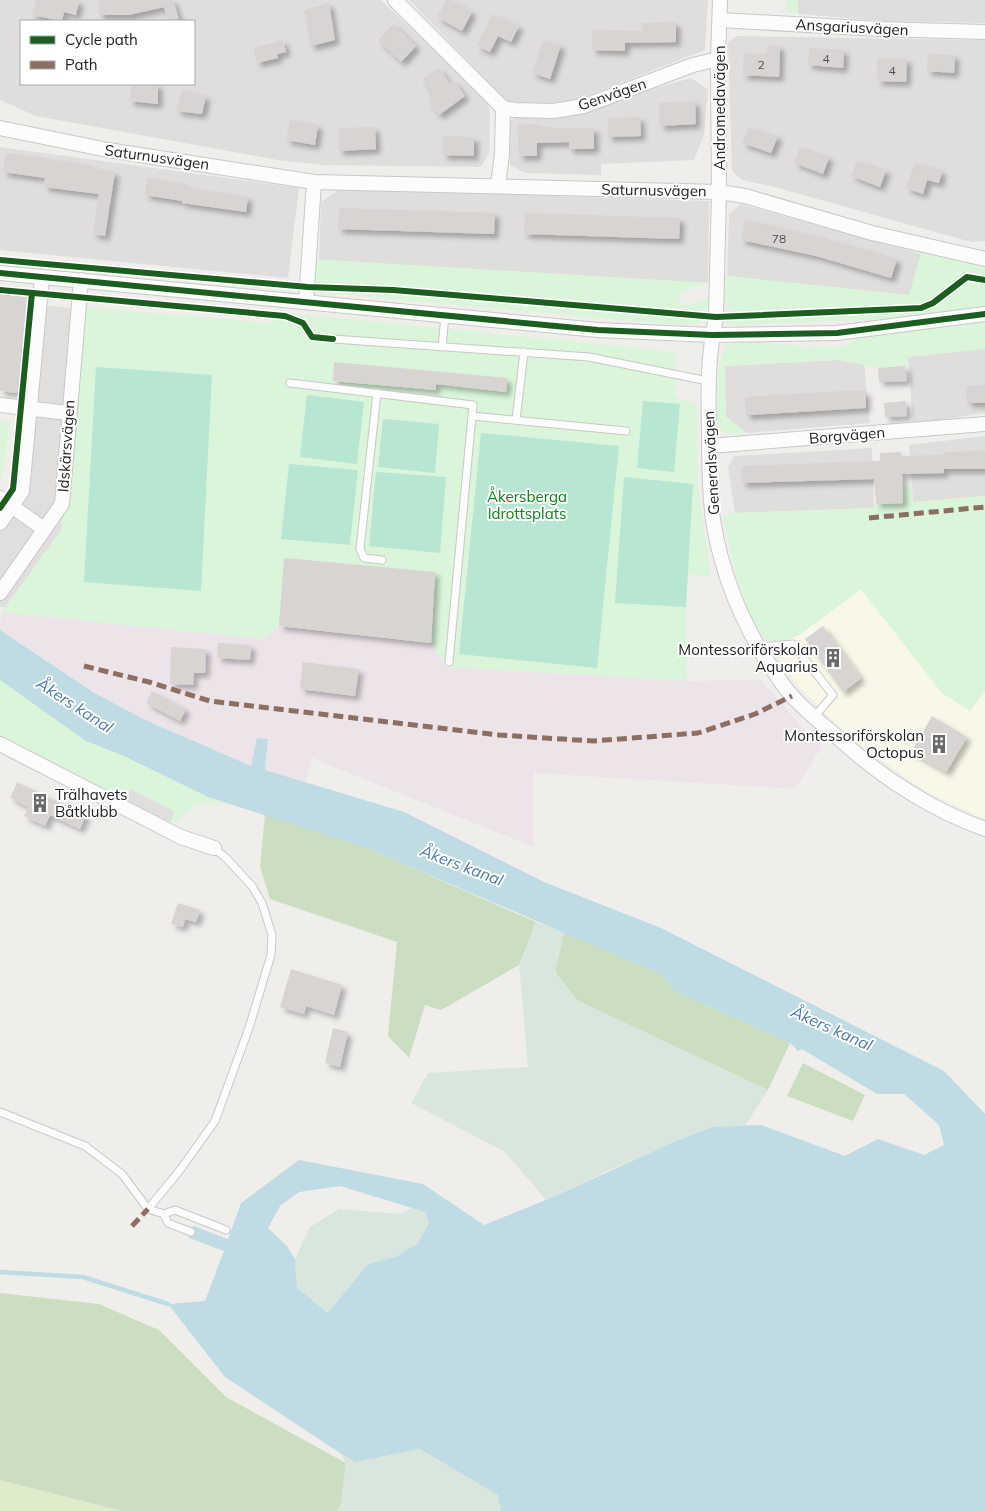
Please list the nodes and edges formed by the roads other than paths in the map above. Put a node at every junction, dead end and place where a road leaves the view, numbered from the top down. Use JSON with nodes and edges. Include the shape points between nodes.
{"nodes":[{"id":1,"x":395,"y":0,"type":"edge"},
{"id":2,"x":720,"y":0,"type":"edge"},
{"id":3,"x":720,"y":20,"type":"junction"},
{"id":4,"x":985,"y":32,"type":"edge"},
{"id":5,"x":718,"y":59,"type":"junction"},
{"id":6,"x":503,"y":108,"type":"junction"},
{"id":7,"x":0,"y":128,"type":"edge"},
{"id":8,"x":314,"y":182,"type":"junction"},
{"id":9,"x":498,"y":186,"type":"junction"},
{"id":10,"x":719,"y":192,"type":"junction"},
{"id":11,"x":985,"y":259,"type":"edge"},
{"id":12,"x":0,"y":273,"type":"edge"},
{"id":13,"x":42,"y":277,"type":"junction"},
{"id":14,"x":81,"y":280,"type":"junction"},
{"id":15,"x":306,"y":302,"type":"junction"},
{"id":16,"x":985,"y":314,"type":"edge"},
{"id":17,"x":445,"y":316,"type":"junction"},
{"id":18,"x":712,"y":335,"type":"junction"},
{"id":19,"x":333,"y":339,"type":"dead end"},
{"id":20,"x":442,"y":347,"type":"junction"},
{"id":21,"x":524,"y":352,"type":"junction"},
{"id":22,"x":708,"y":380,"type":"junction"},
{"id":23,"x":290,"y":383,"type":"dead end"},
{"id":24,"x":377,"y":394,"type":"junction"},
{"id":25,"x":0,"y":405,"type":"edge"},
{"id":26,"x":30,"y":409,"type":"junction"},
{"id":27,"x":68,"y":413,"type":"junction"},
{"id":28,"x":472,"y":416,"type":"junction"},
{"id":29,"x":516,"y":420,"type":"junction"},
{"id":30,"x":985,"y":424,"type":"edge"},
{"id":31,"x":626,"y":431,"type":"dead end"},
{"id":32,"x":709,"y":446,"type":"junction"},
{"id":33,"x":0,"y":498,"type":"edge"},
{"id":34,"x":12,"y":506,"type":"junction"},
{"id":35,"x":0,"y":523,"type":"edge"},
{"id":36,"x":44,"y":529,"type":"junction"},
{"id":37,"x":382,"y":560,"type":"dead end"},
{"id":38,"x":0,"y":592,"type":"edge"},
{"id":39,"x":759,"y":647,"type":"junction"},
{"id":40,"x":449,"y":662,"type":"dead end"},
{"id":41,"x":814,"y":717,"type":"junction"},
{"id":42,"x":0,"y":744,"type":"edge"},
{"id":43,"x":985,"y":829,"type":"edge"},
{"id":44,"x":214,"y":848,"type":"joint"},
{"id":45,"x":0,"y":1112,"type":"edge"},
{"id":46,"x":148,"y":1209,"type":"junction"},
{"id":47,"x":164,"y":1214,"type":"junction"},
{"id":48,"x":226,"y":1230,"type":"dead end"},
{"id":49,"x":191,"y":1232,"type":"dead end"}],
"edges":[{"from":1,"to":6,"type":"street"},
{"from":2,"to":3,"type":"street","name":"Andromedavägen"},
{"from":3,"to":4,"type":"street","name":"Ansgariusvägen"},
{"from":3,"to":5,"type":"street","name":"Andromedavägen"},
{"from":5,"to":6,"type":"street","name":"Genvägen","via":[[693,64],[584,106],[553,111]]},
{"from":5,"to":10,"type":"street","name":"Andromedavägen"},
{"from":6,"to":9,"type":"street"},
{"from":7,"to":8,"type":"street","name":"Saturnusvägen","via":[[108,150]]},
{"from":8,"to":9,"type":"street","name":"Saturnusvägen"},
{"from":8,"to":15,"type":"street"},
{"from":9,"to":10,"type":"street","name":"Saturnusvägen"},
{"from":10,"to":11,"type":"street","name":"Saturnusvägen","via":[[746,196],[872,233]]},
{"from":10,"to":18,"type":"street","name":"Andromedavägen","via":[[716,317]]},
{"from":12,"to":13,"type":"street"},
{"from":13,"to":14,"type":"street"},
{"from":13,"to":26,"type":"street"},
{"from":14,"to":15,"type":"street"},
{"from":14,"to":27,"type":"street","name":"Idskärsvägen"},
{"from":15,"to":17,"type":"street"},
{"from":16,"to":18,"type":"street","via":[[837,333]]},
{"from":17,"to":18,"type":"street","via":[[598,330]]},
{"from":17,"to":20,"type":"lane"},
{"from":18,"to":22,"type":"street","name":"Generalsvägen"},
{"from":19,"to":20,"type":"lane"},
{"from":20,"to":21,"type":"lane"},
{"from":21,"to":22,"type":"lane","via":[[589,357]]},
{"from":21,"to":29,"type":"lane"},
{"from":22,"to":32,"type":"street","name":"Generalsvägen"},
{"from":23,"to":24,"type":"lane"},
{"from":24,"to":28,"type":"lane","via":[[473,405]]},
{"from":24,"to":37,"type":"lane","via":[[360,548],[364,558]]},
{"from":25,"to":26,"type":"street"},
{"from":26,"to":27,"type":"street"},
{"from":26,"to":34,"type":"street","via":[[22,492]]},
{"from":27,"to":36,"type":"street","name":"Idskärsvägen","via":[[62,504]]},
{"from":28,"to":29,"type":"lane"},
{"from":28,"to":40,"type":"lane"},
{"from":29,"to":31,"type":"lane"},
{"from":30,"to":32,"type":"street","name":"Borgvägen"},
{"from":32,"to":39,"type":"street","name":"Generalsvägen","via":[[713,521],[720,554],[732,591]]},
{"from":33,"to":34,"type":"street"},
{"from":34,"to":35,"type":"street"},
{"from":34,"to":36,"type":"street"},
{"from":36,"to":38,"type":"street","name":"Idskärsvägen"},
{"from":39,"to":41,"type":"street","name":"Generalsvägen","via":[[792,696]]},
{"from":39,"to":41,"type":"lane","via":[[793,644],[833,696]]},
{"from":41,"to":43,"type":"street","name":"Generalsvägen","via":[[899,786]]},
{"from":42,"to":44,"type":"street","via":[[181,837]]},
{"from":44,"to":46,"type":"lane","via":[[252,886],[262,903],[272,935],[271,955],[215,1121]]},
{"from":45,"to":46,"type":"lane","via":[[86,1146],[122,1174]]},
{"from":46,"to":47,"type":"lane"},
{"from":47,"to":48,"type":"lane","via":[[175,1210]]},
{"from":47,"to":49,"type":"lane","via":[[168,1223]]}]}
